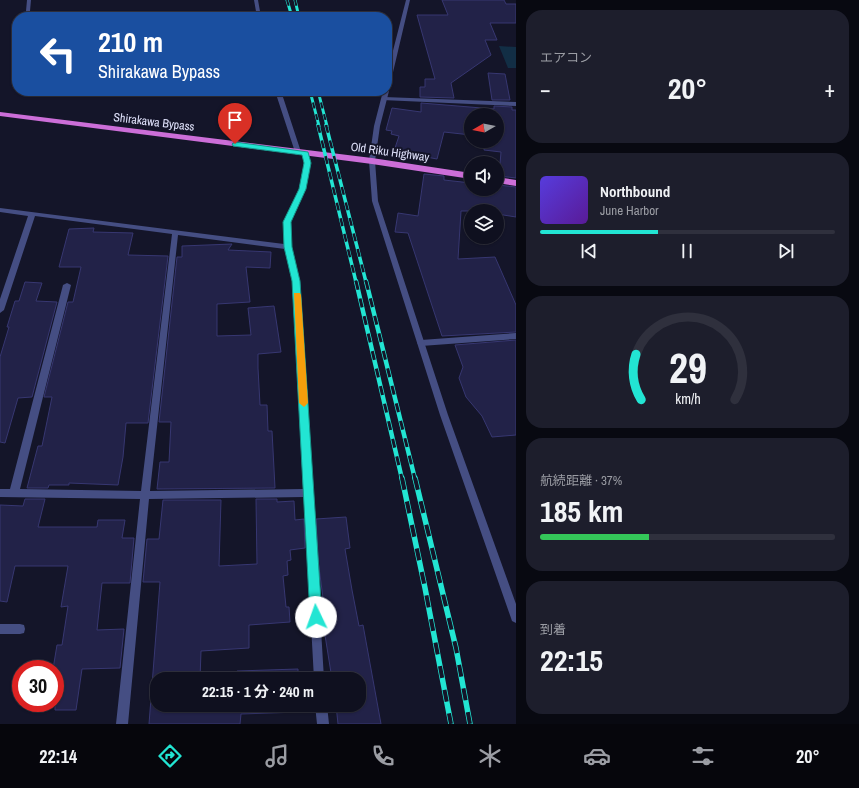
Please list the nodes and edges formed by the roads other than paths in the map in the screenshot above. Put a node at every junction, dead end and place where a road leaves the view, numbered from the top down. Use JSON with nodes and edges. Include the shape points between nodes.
{"nodes":[{"id":1,"x":29,"y":0,"type":"edge"},
{"id":2,"x":256,"y":0,"type":"edge"},
{"id":3,"x":408,"y":0,"type":"edge"},
{"id":4,"x":28,"y":12,"type":"edge"},
{"id":5,"x":258,"y":12,"type":"edge"},
{"id":6,"x":392,"y":65,"type":"edge"},
{"id":7,"x":280,"y":96,"type":"edge"},
{"id":8,"x":385,"y":96,"type":"edge"},
{"id":9,"x":384,"y":99,"type":"junction"},
{"id":10,"x":516,"y":104,"type":"edge"},
{"id":11,"x":0,"y":114,"type":"edge"},
{"id":12,"x":302,"y":153,"type":"junction"},
{"id":13,"x":372,"y":162,"type":"junction"},
{"id":14,"x":464,"y":175,"type":"edge"},
{"id":15,"x":504,"y":181,"type":"edge"},
{"id":16,"x":516,"y":182,"type":"edge"},
{"id":17,"x":0,"y":210,"type":"edge"},
{"id":18,"x":32,"y":214,"type":"junction"},
{"id":19,"x":175,"y":234,"type":"junction"},
{"id":20,"x":288,"y":247,"type":"junction"},
{"id":21,"x":67,"y":285,"type":"dead end"},
{"id":22,"x":0,"y":310,"type":"edge"},
{"id":23,"x":516,"y":336,"type":"edge"},
{"id":24,"x":421,"y":343,"type":"junction"},
{"id":25,"x":0,"y":493,"type":"edge"},
{"id":26,"x":14,"y":493,"type":"junction"},
{"id":27,"x":309,"y":494,"type":"junction"},
{"id":28,"x":145,"y":495,"type":"junction"},
{"id":29,"x":516,"y":618,"type":"edge"},
{"id":30,"x":0,"y":629,"type":"edge"},
{"id":31,"x":20,"y":629,"type":"dead end"},
{"id":32,"x":319,"y":672,"type":"edge"},
{"id":33,"x":322,"y":712,"type":"edge"},
{"id":34,"x":122,"y":724,"type":"edge"},
{"id":35,"x":323,"y":724,"type":"edge"}],
"edges":[{"from":1,"to":4,"type":"street"},
{"from":2,"to":5,"type":"street"},
{"from":3,"to":6,"type":"street"},
{"from":7,"to":12,"type":"street"},
{"from":8,"to":9,"type":"street"},
{"from":9,"to":10,"type":"street"},
{"from":9,"to":13,"type":"street"},
{"from":11,"to":12,"type":"highway","name":"Shirakawa Bypass"},
{"from":12,"to":13,"type":"highway","name":"Old Riku Highway"},
{"from":12,"to":20,"type":"street","via":[[307,163],[302,189],[287,222]]},
{"from":13,"to":14,"type":"highway","name":"Old Riku Highway"},
{"from":13,"to":24,"type":"street","via":[[376,201]]},
{"from":15,"to":16,"type":"highway"},
{"from":17,"to":18,"type":"street"},
{"from":18,"to":19,"type":"street"},
{"from":18,"to":22,"type":"street"},
{"from":19,"to":20,"type":"street"},
{"from":19,"to":28,"type":"street"},
{"from":20,"to":27,"type":"street","via":[[296,281]]},
{"from":21,"to":26,"type":"street"},
{"from":23,"to":24,"type":"street"},
{"from":24,"to":29,"type":"street"},
{"from":25,"to":26,"type":"street"},
{"from":26,"to":28,"type":"street"},
{"from":27,"to":28,"type":"street"},
{"from":27,"to":32,"type":"street"},
{"from":28,"to":34,"type":"street"},
{"from":30,"to":31,"type":"street"},
{"from":33,"to":35,"type":"street"}]}
